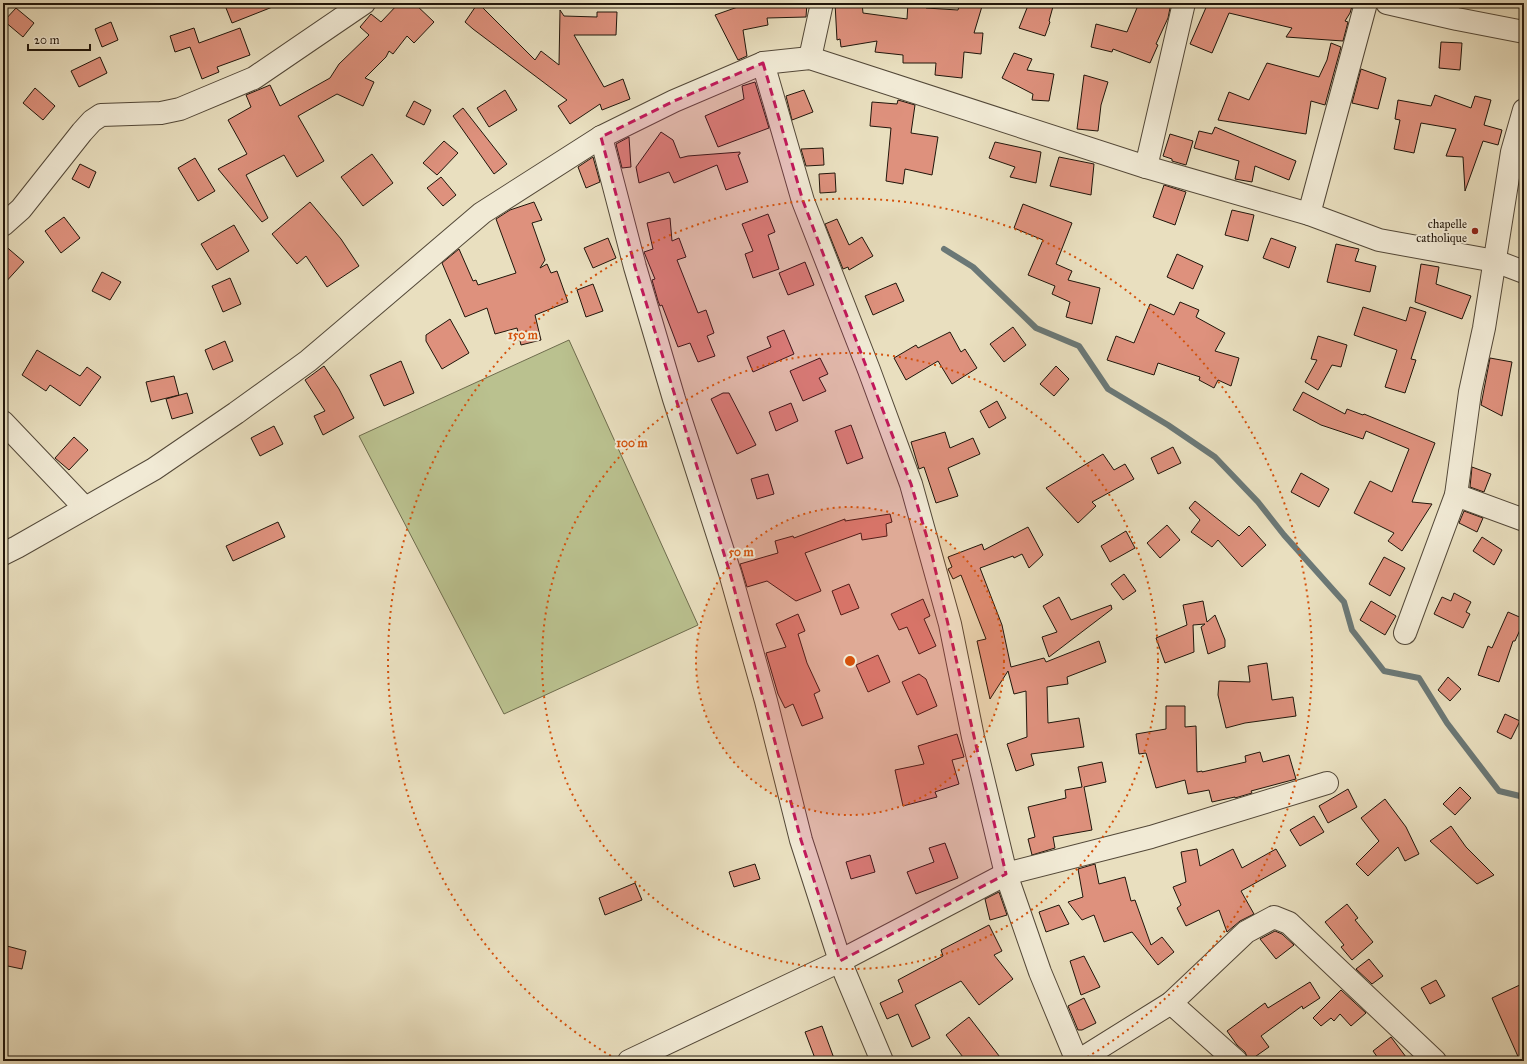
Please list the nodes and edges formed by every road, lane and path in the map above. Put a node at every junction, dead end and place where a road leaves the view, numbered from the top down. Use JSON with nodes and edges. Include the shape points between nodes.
{"nodes":[{"id":1,"x":364,"y":3,"type":"edge"},
{"id":2,"x":822,"y":3,"type":"edge"},
{"id":3,"x":1184,"y":3,"type":"edge"},
{"id":4,"x":1366,"y":3,"type":"edge"},
{"id":5,"x":1387,"y":3,"type":"edge"},
{"id":6,"x":1524,"y":32,"type":"edge"},
{"id":7,"x":810,"y":58,"type":"junction"},
{"id":8,"x":762,"y":63,"type":"junction"},
{"id":9,"x":1524,"y":110,"type":"edge"},
{"id":10,"x":601,"y":138,"type":"junction"},
{"id":11,"x":1146,"y":167,"type":"junction"},
{"id":12,"x":1309,"y":214,"type":"junction"},
{"id":13,"x":3,"y":225,"type":"edge"},
{"id":14,"x":1495,"y":261,"type":"junction"},
{"id":15,"x":1524,"y":272,"type":"edge"},
{"id":16,"x":3,"y":422,"type":"edge"},
{"id":17,"x":1456,"y":495,"type":"junction"},
{"id":18,"x":85,"y":508,"type":"junction"},
{"id":19,"x":1524,"y":520,"type":"edge"},
{"id":20,"x":3,"y":554,"type":"edge"},
{"id":21,"x":1405,"y":633,"type":"dead end"},
{"id":22,"x":1327,"y":783,"type":"dead end"},
{"id":23,"x":1006,"y":874,"type":"junction"},
{"id":24,"x":840,"y":961,"type":"junction"},
{"id":25,"x":1171,"y":1003,"type":"junction"},
{"id":26,"x":629,"y":1061,"type":"edge"},
{"id":27,"x":882,"y":1061,"type":"edge"},
{"id":28,"x":1078,"y":1061,"type":"edge"},
{"id":29,"x":1236,"y":1061,"type":"edge"},
{"id":30,"x":1435,"y":1061,"type":"edge"}],
"edges":[{"from":1,"to":13,"type":"street","via":[[254,78],[180,109],[161,113],[101,115],[82,132],[21,209]]},
{"from":2,"to":7,"type":"street"},
{"from":3,"to":11,"type":"street"},
{"from":4,"to":12,"type":"street"},
{"from":5,"to":6,"type":"street"},
{"from":7,"to":8,"type":"street"},
{"from":7,"to":11,"type":"street"},
{"from":8,"to":10,"type":"street","via":[[674,101]]},
{"from":8,"to":23,"type":"street","via":[[803,201],[912,484],[950,624],[973,737]]},
{"from":9,"to":14,"type":"street","via":[[1512,152]]},
{"from":10,"to":18,"type":"street","via":[[482,213],[308,361],[242,409],[154,469]]},
{"from":10,"to":24,"type":"street","via":[[635,267],[674,399],[730,573],[801,840]]},
{"from":11,"to":12,"type":"street"},
{"from":12,"to":14,"type":"street","via":[[1379,240]]},
{"from":14,"to":15,"type":"street"},
{"from":14,"to":17,"type":"street","via":[[1470,392]]},
{"from":16,"to":18,"type":"street"},
{"from":17,"to":19,"type":"street"},
{"from":17,"to":21,"type":"street"},
{"from":18,"to":20,"type":"street"},
{"from":22,"to":23,"type":"street","via":[[1151,838]]},
{"from":23,"to":24,"type":"street"},
{"from":23,"to":28,"type":"street","via":[[1040,972]]},
{"from":24,"to":26,"type":"street"},
{"from":24,"to":27,"type":"street"},
{"from":25,"to":28,"type":"street"},
{"from":25,"to":29,"type":"street"},
{"from":25,"to":30,"type":"street","via":[[1246,932],[1274,917],[1289,923]]}]}
